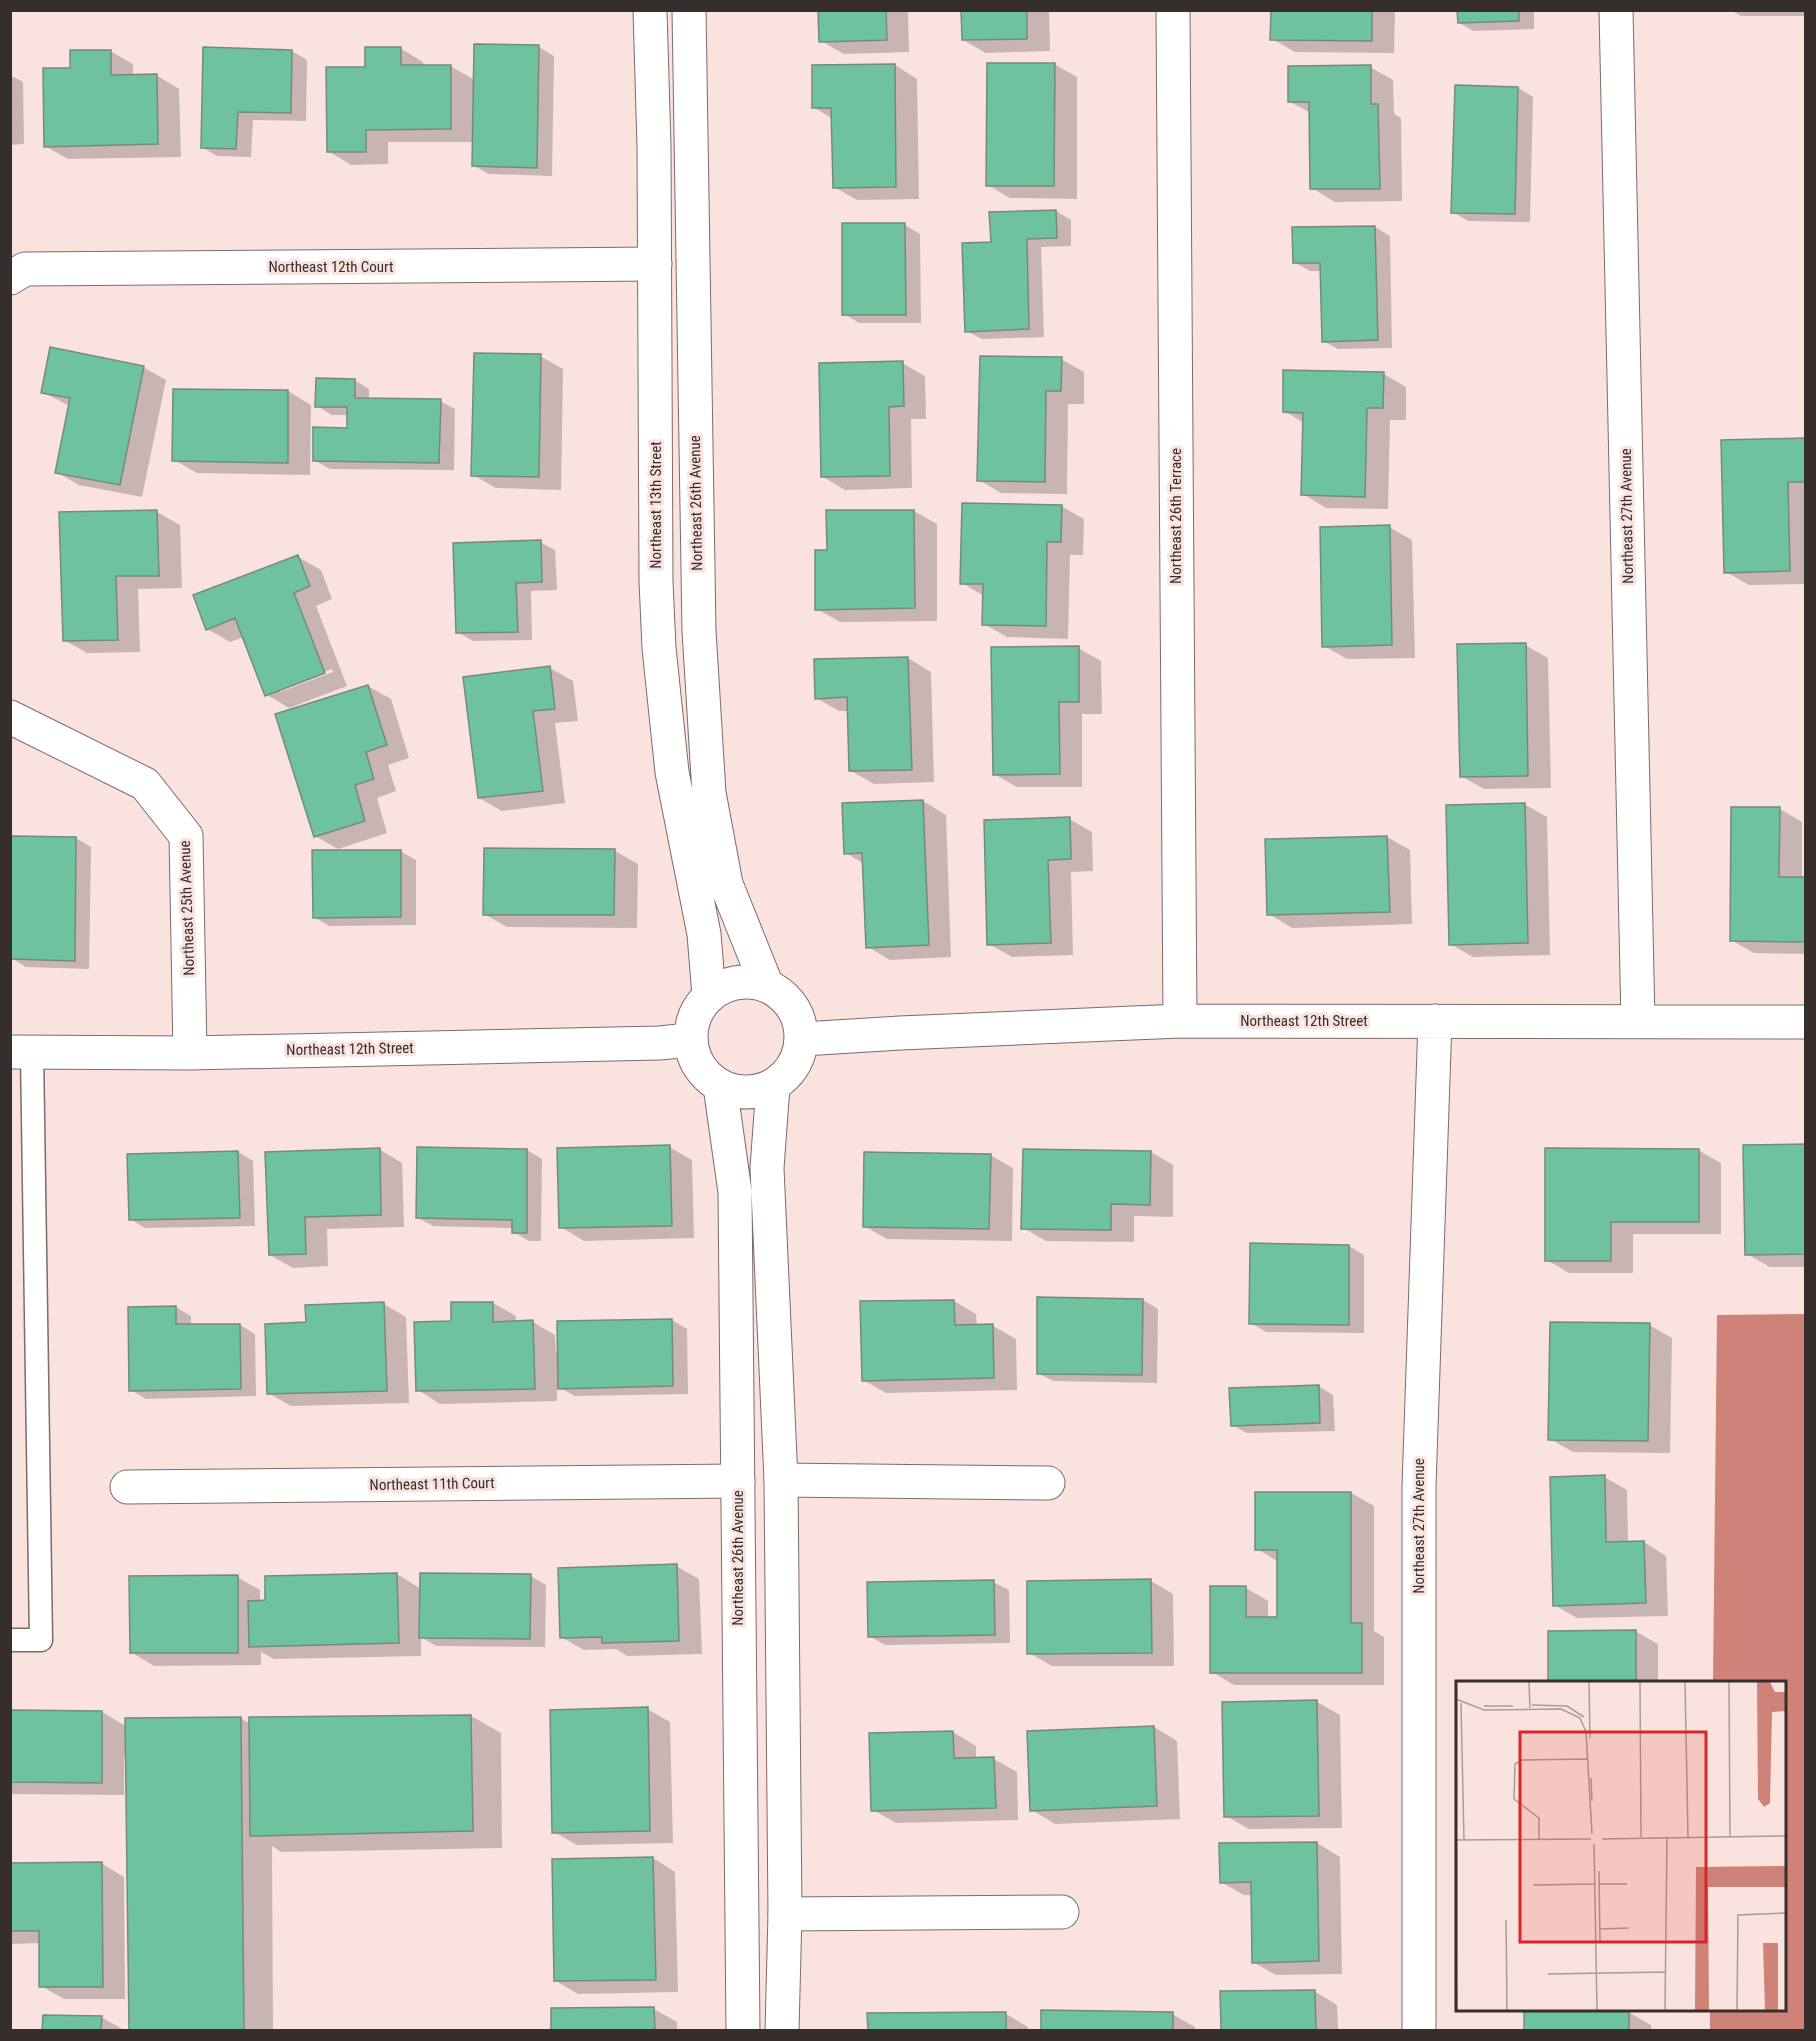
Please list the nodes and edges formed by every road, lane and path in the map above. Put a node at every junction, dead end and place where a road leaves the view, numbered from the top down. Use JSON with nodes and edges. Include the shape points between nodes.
{"nodes":[{"id":1,"x":650,"y":10,"type":"edge"},
{"id":2,"x":688,"y":10,"type":"edge"},
{"id":3,"x":1173,"y":10,"type":"edge"},
{"id":4,"x":1616,"y":10,"type":"edge"},
{"id":5,"x":655,"y":264,"type":"junction"},
{"id":6,"x":10,"y":278,"type":"edge"},
{"id":7,"x":10,"y":717,"type":"edge"},
{"id":8,"x":767,"y":986,"type":"junction"},
{"id":9,"x":710,"y":996,"type":"junction"},
{"id":10,"x":1180,"y":1021,"type":"junction"},
{"id":11,"x":1435,"y":1021,"type":"junction"},
{"id":12,"x":1638,"y":1021,"type":"junction"},
{"id":13,"x":1806,"y":1022,"type":"edge"},
{"id":14,"x":802,"y":1039,"type":"junction"},
{"id":15,"x":690,"y":1040,"type":"junction"},
{"id":16,"x":21,"y":1052,"type":"edge"},
{"id":17,"x":190,"y":1053,"type":"junction"},
{"id":18,"x":720,"y":1086,"type":"junction"},
{"id":19,"x":773,"y":1086,"type":"junction"},
{"id":20,"x":781,"y":1480,"type":"junction"},
{"id":21,"x":738,"y":1481,"type":"junction"},
{"id":22,"x":1048,"y":1483,"type":"dead end"},
{"id":23,"x":127,"y":1487,"type":"dead end"},
{"id":24,"x":10,"y":1640,"type":"edge"},
{"id":25,"x":1062,"y":1912,"type":"dead end"},
{"id":26,"x":784,"y":1914,"type":"junction"},
{"id":27,"x":743,"y":2031,"type":"edge"},
{"id":28,"x":782,"y":2031,"type":"edge"},
{"id":29,"x":1419,"y":2031,"type":"edge"}],
"edges":[{"from":1,"to":5,"type":"street","name":"Northeast 13th Street"},
{"from":2,"to":8,"type":"street","name":"Northeast 26th Avenue","via":[[699,631],[710,793],[726,884]]},
{"from":3,"to":10,"type":"street","name":"Northeast 26th Terrace"},
{"from":4,"to":12,"type":"street","name":"Northeast 27th Avenue"},
{"from":5,"to":6,"type":"street","name":"Northeast 12th Court","via":[[25,269]]},
{"from":5,"to":9,"type":"street","name":"Northeast 13th Street","via":[[659,648],[672,772],[704,934]]},
{"from":7,"to":17,"type":"street","name":"Northeast 25th Avenue","via":[[145,784],[186,836]]},
{"from":8,"to":9,"type":"street","via":[[738,981],[718,988]]},
{"from":8,"to":14,"type":"street","via":[[790,1002],[800,1019]]},
{"from":9,"to":15,"type":"street","via":[[702,1002],[693,1020]]},
{"from":10,"to":11,"type":"street","name":"Northeast 12th Street"},
{"from":10,"to":14,"type":"street","name":"Northeast 12th Street"},
{"from":11,"to":12,"type":"street","name":"Northeast 12th Street"},
{"from":11,"to":29,"type":"street","name":"Northeast 27th Avenue","via":[[1419,1486]]},
{"from":12,"to":13,"type":"street","name":"Northeast 12th Street"},
{"from":14,"to":19,"type":"street","via":[[798,1058],[788,1075]]},
{"from":15,"to":17,"type":"street","name":"Northeast 12th Street"},
{"from":15,"to":18,"type":"street","via":[[695,1060],[705,1075]]},
{"from":16,"to":17,"type":"street","name":"Northeast 12th Street"},
{"from":16,"to":24,"type":"lane","via":[[41,1640]]},
{"from":18,"to":19,"type":"street","via":[[737,1092],[756,1092]]},
{"from":18,"to":21,"type":"street","name":"Northeast 26th Avenue","via":[[735,1192]]},
{"from":19,"to":20,"type":"street","via":[[767,1168]]},
{"from":20,"to":22,"type":"street"},
{"from":20,"to":26,"type":"street"},
{"from":21,"to":23,"type":"street","name":"Northeast 11th Court"},
{"from":21,"to":27,"type":"street","name":"Northeast 26th Avenue"},
{"from":25,"to":26,"type":"street"},
{"from":26,"to":28,"type":"street"}]}
